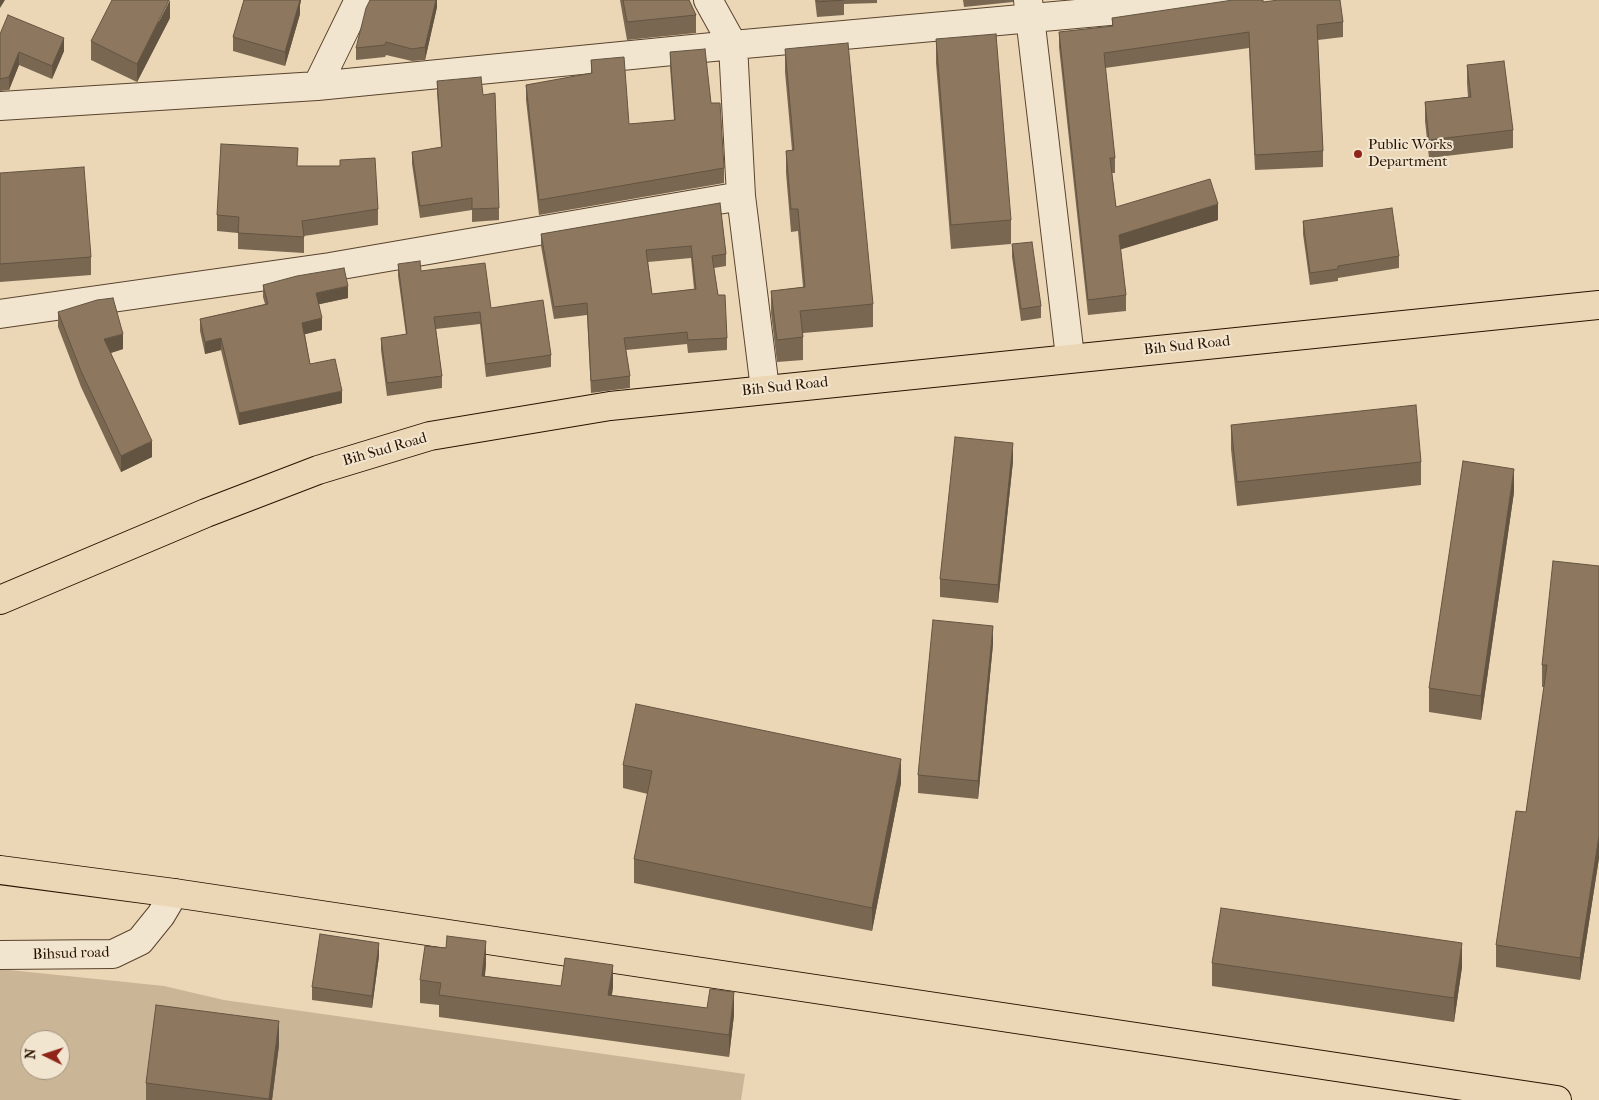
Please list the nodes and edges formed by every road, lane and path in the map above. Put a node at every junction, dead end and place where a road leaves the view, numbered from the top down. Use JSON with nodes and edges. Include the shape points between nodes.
{"nodes":[{"id":1,"x":358,"y":0,"type":"edge"},
{"id":2,"x":708,"y":0,"type":"edge"},
{"id":3,"x":1231,"y":0,"type":"edge"},
{"id":4,"x":1029,"y":9,"type":"edge"},
{"id":5,"x":733,"y":45,"type":"junction"},
{"id":6,"x":317,"y":86,"type":"junction"},
{"id":7,"x":0,"y":106,"type":"edge"},
{"id":8,"x":740,"y":196,"type":"junction"},
{"id":9,"x":1599,"y":304,"type":"edge"},
{"id":10,"x":0,"y":314,"type":"edge"},
{"id":11,"x":1070,"y":358,"type":"junction"},
{"id":12,"x":765,"y":390,"type":"junction"},
{"id":13,"x":0,"y":600,"type":"edge"},
{"id":14,"x":1,"y":870,"type":"edge"},
{"id":15,"x":174,"y":893,"type":"junction"},
{"id":16,"x":0,"y":955,"type":"edge"},
{"id":17,"x":1557,"y":1100,"type":"edge"}],
"edges":[{"from":1,"to":6,"type":"street"},
{"from":2,"to":5,"type":"street"},
{"from":3,"to":4,"type":"street"},
{"from":4,"to":5,"type":"street"},
{"from":4,"to":11,"type":"street"},
{"from":5,"to":6,"type":"street"},
{"from":5,"to":8,"type":"street"},
{"from":6,"to":7,"type":"street"},
{"from":8,"to":10,"type":"street","via":[[330,267]]},
{"from":8,"to":12,"type":"street"},
{"from":9,"to":11,"type":"main road","name":"Bih Sud Road"},
{"from":11,"to":12,"type":"main road","name":"Bih Sud Road"},
{"from":12,"to":13,"type":"main road","name":"Bih Sud Road","via":[[610,406],[430,436],[318,470],[206,513]]},
{"from":14,"to":15,"type":"main road"},
{"from":15,"to":16,"type":"street","name":"Bihsud road","via":[[140,941],[112,954]]},
{"from":15,"to":17,"type":"main road"}]}
